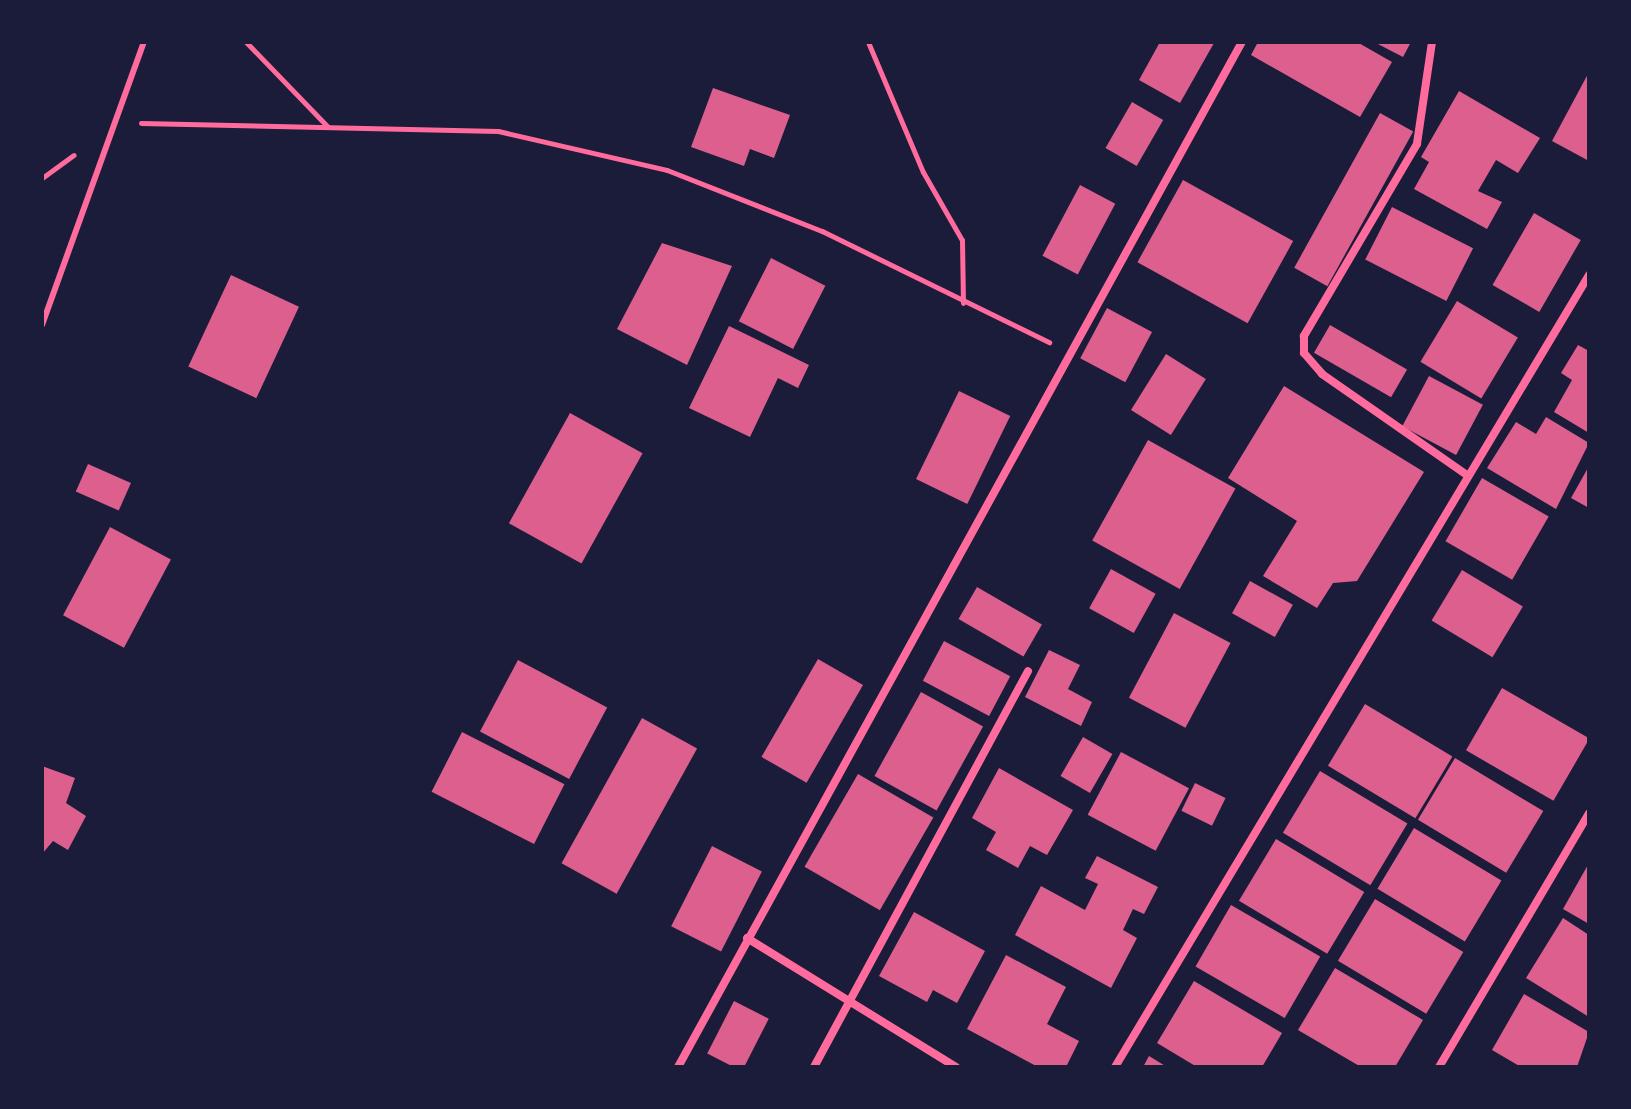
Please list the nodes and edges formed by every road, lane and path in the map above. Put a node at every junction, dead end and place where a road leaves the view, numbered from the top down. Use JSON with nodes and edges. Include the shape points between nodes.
{"nodes":[{"id":1,"x":144,"y":42,"type":"edge"},
{"id":2,"x":246,"y":42,"type":"edge"},
{"id":3,"x":868,"y":42,"type":"edge"},
{"id":4,"x":1242,"y":42,"type":"edge"},
{"id":5,"x":1432,"y":42,"type":"edge"},
{"id":6,"x":117,"y":123,"type":"junction"},
{"id":7,"x":328,"y":126,"type":"junction"},
{"id":8,"x":1589,"y":275,"type":"edge"},
{"id":9,"x":963,"y":303,"type":"junction"},
{"id":10,"x":42,"y":325,"type":"edge"},
{"id":11,"x":1071,"y":353,"type":"junction"},
{"id":12,"x":1468,"y":476,"type":"junction"},
{"id":13,"x":1028,"y":671,"type":"dead end"},
{"id":14,"x":1589,"y":813,"type":"edge"},
{"id":15,"x":747,"y":938,"type":"junction"},
{"id":16,"x":852,"y":999,"type":"junction"},
{"id":17,"x":678,"y":1067,"type":"edge"},
{"id":18,"x":814,"y":1067,"type":"edge"},
{"id":19,"x":956,"y":1067,"type":"edge"},
{"id":20,"x":1115,"y":1067,"type":"edge"},
{"id":21,"x":1439,"y":1067,"type":"edge"}],
"edges":[{"from":1,"to":6,"type":"lane"},
{"from":2,"to":7,"type":"path"},
{"from":3,"to":9,"type":"path","via":[[923,172],[962,240]]},
{"from":4,"to":11,"type":"street"},
{"from":5,"to":12,"type":"street","via":[[1417,144],[1304,336],[1304,353],[1322,374]]},
{"from":6,"to":7,"type":"path"},
{"from":6,"to":10,"type":"lane"},
{"from":7,"to":9,"type":"path","via":[[498,131],[667,170],[822,231]]},
{"from":8,"to":12,"type":"street"},
{"from":9,"to":11,"type":"path"},
{"from":11,"to":15,"type":"street"},
{"from":12,"to":20,"type":"street"},
{"from":13,"to":16,"type":"street"},
{"from":14,"to":21,"type":"street"},
{"from":15,"to":16,"type":"street"},
{"from":15,"to":17,"type":"street"},
{"from":16,"to":18,"type":"street"},
{"from":16,"to":19,"type":"street"}]}
